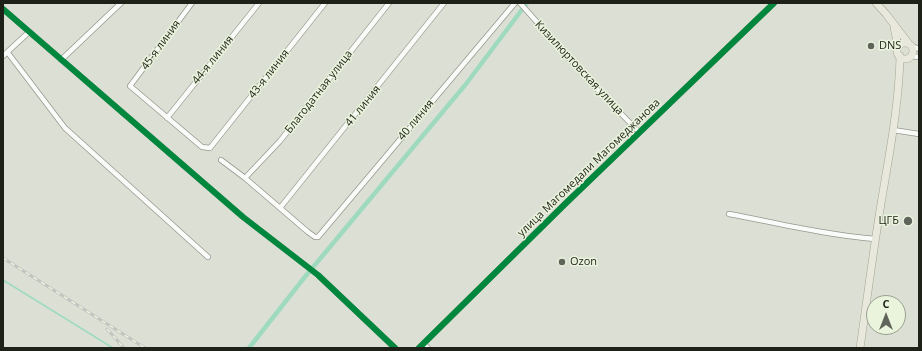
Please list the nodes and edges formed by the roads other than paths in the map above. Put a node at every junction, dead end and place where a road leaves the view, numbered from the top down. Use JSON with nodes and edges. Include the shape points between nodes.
{"nodes":[{"id":1,"x":121,"y":3,"type":"edge"},
{"id":2,"x":192,"y":3,"type":"edge"},
{"id":3,"x":259,"y":3,"type":"edge"},
{"id":4,"x":325,"y":3,"type":"edge"},
{"id":5,"x":389,"y":3,"type":"edge"},
{"id":6,"x":444,"y":3,"type":"edge"},
{"id":7,"x":515,"y":3,"type":"edge"},
{"id":8,"x":520,"y":3,"type":"edge"},
{"id":9,"x":774,"y":3,"type":"edge"},
{"id":10,"x":876,"y":3,"type":"edge"},
{"id":11,"x":3,"y":10,"type":"edge"},
{"id":12,"x":894,"y":25,"type":"junction"},
{"id":13,"x":29,"y":32,"type":"junction"},
{"id":14,"x":910,"y":45,"type":"junction"},
{"id":15,"x":898,"y":47,"type":"junction"},
{"id":16,"x":919,"y":49,"type":"edge"},
{"id":17,"x":8,"y":52,"type":"junction"},
{"id":18,"x":3,"y":56,"type":"edge"},
{"id":19,"x":900,"y":56,"type":"junction"},
{"id":20,"x":909,"y":57,"type":"junction"},
{"id":21,"x":919,"y":57,"type":"edge"},
{"id":22,"x":61,"y":60,"type":"junction"},
{"id":23,"x":900,"y":76,"type":"junction"},
{"id":24,"x":167,"y":118,"type":"junction"},
{"id":25,"x":893,"y":130,"type":"junction"},
{"id":26,"x":639,"y":132,"type":"junction"},
{"id":27,"x":919,"y":134,"type":"edge"},
{"id":28,"x":221,"y":160,"type":"dead end"},
{"id":29,"x":245,"y":178,"type":"junction"},
{"id":30,"x":280,"y":208,"type":"junction"},
{"id":31,"x":729,"y":214,"type":"dead end"},
{"id":32,"x":875,"y":239,"type":"junction"},
{"id":33,"x":208,"y":257,"type":"dead end"},
{"id":34,"x":424,"y":344,"type":"junction"},
{"id":35,"x":395,"y":348,"type":"edge"},
{"id":36,"x":419,"y":348,"type":"edge"},
{"id":37,"x":428,"y":348,"type":"edge"},
{"id":38,"x":860,"y":348,"type":"edge"}],
"edges":[{"from":1,"to":22,"type":"street"},
{"from":2,"to":24,"type":"street","name":"45-я линия","via":[[130,86]]},
{"from":3,"to":24,"type":"street","name":"44-я линия"},
{"from":4,"to":24,"type":"street","name":"43-я линия","via":[[210,148],[202,147]]},
{"from":5,"to":29,"type":"street","name":"Благодатная улица","via":[[280,141]]},
{"from":6,"to":30,"type":"street","name":"41 линия"},
{"from":7,"to":30,"type":"street","name":"40 линия","via":[[318,237],[308,232]]},
{"from":8,"to":26,"type":"street","name":"Кизилюртовская улица"},
{"from":9,"to":26,"type":"street","name":"улица Магомедали Магомеджановa"},
{"from":10,"to":12,"type":"main road"},
{"from":11,"to":13,"type":"street"},
{"from":12,"to":14,"type":"main road"},
{"from":12,"to":15,"type":"main road"},
{"from":13,"to":17,"type":"street"},
{"from":13,"to":22,"type":"street"},
{"from":14,"to":15,"type":"main road","via":[[905,43]]},
{"from":14,"to":16,"type":"street"},
{"from":14,"to":20,"type":"main road","via":[[913,50]]},
{"from":15,"to":19,"type":"main road","via":[[897,52]]},
{"from":17,"to":18,"type":"street"},
{"from":17,"to":33,"type":"street","via":[[66,128]]},
{"from":19,"to":20,"type":"main road"},
{"from":19,"to":23,"type":"main road"},
{"from":20,"to":21,"type":"street"},
{"from":20,"to":23,"type":"main road"},
{"from":22,"to":35,"type":"street","via":[[243,218],[318,275]]},
{"from":23,"to":25,"type":"main road"},
{"from":25,"to":27,"type":"street"},
{"from":25,"to":32,"type":"main road"},
{"from":26,"to":34,"type":"street","name":"улица Магомедали Магомеджановa"},
{"from":28,"to":29,"type":"street"},
{"from":29,"to":30,"type":"street"},
{"from":31,"to":32,"type":"street"},
{"from":32,"to":38,"type":"main road"},
{"from":34,"to":36,"type":"street","name":"улица Магомедали Магомеджановa"},
{"from":34,"to":37,"type":"street"}]}
